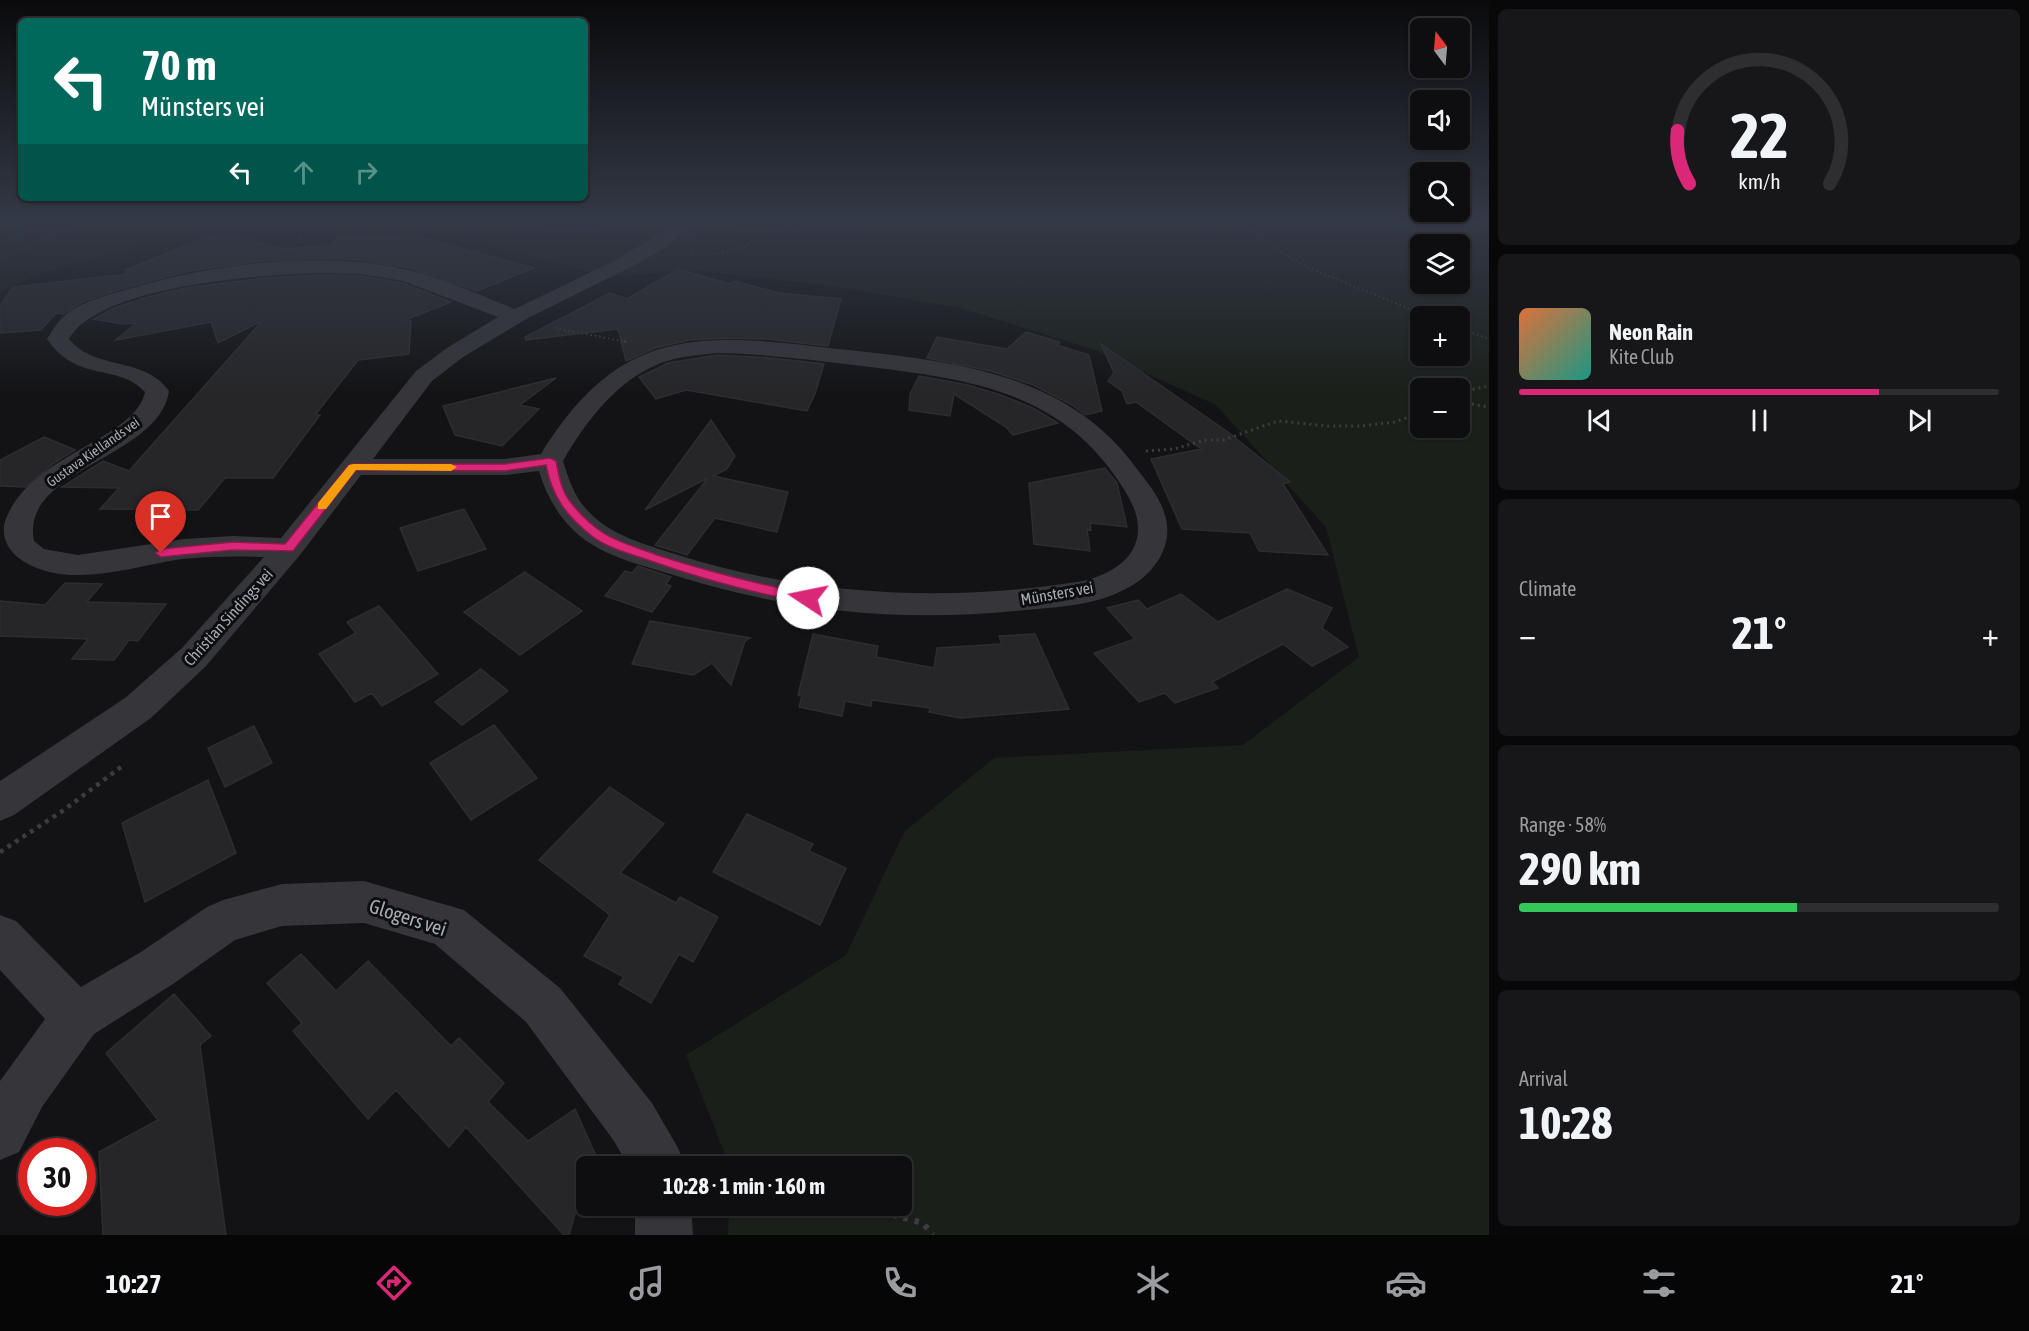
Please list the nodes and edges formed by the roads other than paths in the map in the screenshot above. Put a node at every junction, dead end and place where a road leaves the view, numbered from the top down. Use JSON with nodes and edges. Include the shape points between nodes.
{"nodes":[{"id":1,"x":190,"y":280,"type":"edge"},
{"id":2,"x":417,"y":280,"type":"edge"},
{"id":3,"x":590,"y":280,"type":"edge"},
{"id":4,"x":514,"y":316,"type":"junction"},
{"id":5,"x":550,"y":461,"type":"junction"},
{"id":6,"x":353,"y":467,"type":"junction"},
{"id":7,"x":289,"y":548,"type":"junction"},
{"id":8,"x":0,"y":803,"type":"edge"},
{"id":9,"x":0,"y":937,"type":"edge"},
{"id":10,"x":77,"y":1017,"type":"junction"},
{"id":11,"x":0,"y":1133,"type":"edge"},
{"id":12,"x":653,"y":1156,"type":"edge"},
{"id":13,"x":663,"y":1216,"type":"edge"},
{"id":14,"x":664,"y":1235,"type":"edge"}],
"edges":[{"from":1,"to":7,"type":"street","name":"Gustava Kiellands vei","via":[[139,292],[81,313],[64,328],[58,339],[64,350],[88,363],[152,382],[157,391],[155,403],[127,431],[40,489],[25,506],[18,526],[20,545],[35,558],[78,565],[183,549]]},
{"from":2,"to":4,"type":"street","name":"Gustava Kiellands vei"},
{"from":3,"to":4,"type":"street","name":"Christian Sindings vei"},
{"from":4,"to":6,"type":"street","name":"Christian Sindings vei","via":[[474,338],[424,376]]},
{"from":5,"to":5,"type":"street","name":"Münsters vei","via":[[556,486],[575,515],[599,536],[706,576],[797,597],[931,605],[1071,594],[1127,575],[1140,564],[1155,533],[1146,501],[1112,455],[1084,427],[1049,404],[1003,384],[947,369],[740,346],[695,348],[664,355],[632,368],[584,411]]},
{"from":5,"to":6,"type":"street","via":[[505,467]]},
{"from":6,"to":7,"type":"street","name":"Christian Sindings vei"},
{"from":7,"to":8,"type":"street","name":"Christian Sindings vei","via":[[194,657],[138,708]]},
{"from":9,"to":10,"type":"street"},
{"from":10,"to":11,"type":"street","name":"Glogers vei","via":[[24,1089]]},
{"from":10,"to":12,"type":"street","name":"Glogers vei","via":[[158,968],[223,922],[282,905],[364,902],[448,926],[543,1005],[633,1122]]},
{"from":13,"to":14,"type":"street"}]}
